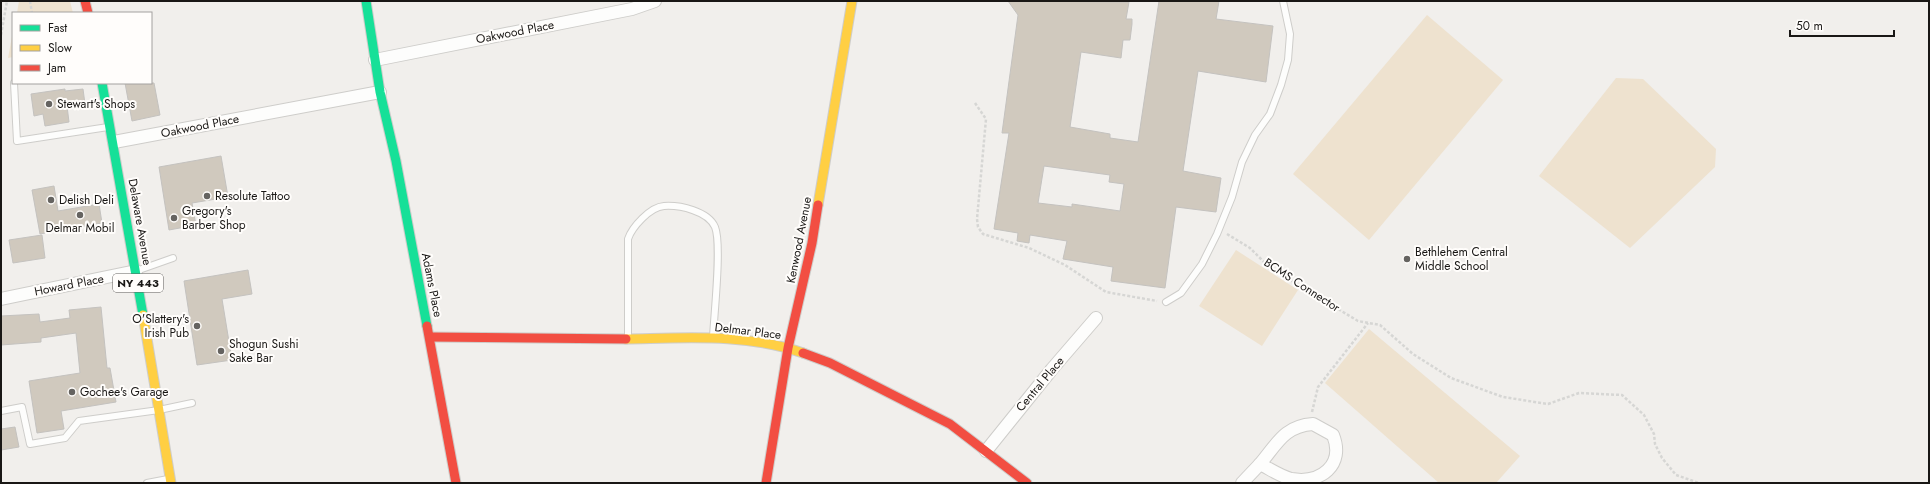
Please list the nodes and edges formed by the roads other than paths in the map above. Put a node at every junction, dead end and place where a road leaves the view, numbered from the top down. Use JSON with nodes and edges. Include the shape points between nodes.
{"nodes":[{"id":1,"x":85,"y":1,"type":"edge"},
{"id":2,"x":366,"y":1,"type":"edge"},
{"id":3,"x":655,"y":1,"type":"edge"},
{"id":4,"x":852,"y":1,"type":"edge"},
{"id":5,"x":1283,"y":1,"type":"edge"},
{"id":6,"x":88,"y":12,"type":"edge"},
{"id":7,"x":375,"y":60,"type":"junction"},
{"id":8,"x":14,"y":84,"type":"edge"},
{"id":9,"x":102,"y":84,"type":"edge"},
{"id":10,"x":380,"y":92,"type":"junction"},
{"id":11,"x":110,"y":126,"type":"junction"},
{"id":12,"x":114,"y":142,"type":"junction"},
{"id":13,"x":173,"y":258,"type":"dead end"},
{"id":14,"x":136,"y":271,"type":"junction"},
{"id":15,"x":1,"y":299,"type":"edge"},
{"id":16,"x":1166,"y":302,"type":"road end"},
{"id":17,"x":1096,"y":318,"type":"dead end"},
{"id":18,"x":430,"y":337,"type":"junction"},
{"id":19,"x":628,"y":338,"type":"junction"},
{"id":20,"x":713,"y":338,"type":"junction"},
{"id":21,"x":788,"y":348,"type":"junction"},
{"id":22,"x":192,"y":403,"type":"dead end"},
{"id":23,"x":159,"y":410,"type":"junction"},
{"id":24,"x":1,"y":411,"type":"edge"},
{"id":25,"x":986,"y":451,"type":"junction"},
{"id":26,"x":1260,"y":464,"type":"junction"},
{"id":27,"x":170,"y":481,"type":"edge"},
{"id":28,"x":147,"y":483,"type":"edge"},
{"id":29,"x":456,"y":483,"type":"edge"},
{"id":30,"x":766,"y":483,"type":"edge"},
{"id":31,"x":1027,"y":483,"type":"edge"},
{"id":32,"x":1242,"y":483,"type":"edge"}],
"edges":[{"from":1,"to":6,"type":"street"},
{"from":2,"to":7,"type":"street","name":"Adams Place"},
{"from":3,"to":7,"type":"street","name":"Oakwood Place","via":[[632,9]]},
{"from":4,"to":21,"type":"street","name":"Kenwood Avenue","via":[[812,243]]},
{"from":5,"to":16,"type":"lane","via":[[1290,34],[1288,60],[1270,114],[1255,135],[1242,162],[1232,197],[1202,264],[1181,293]]},
{"from":7,"to":10,"type":"street","name":"Adams Place"},
{"from":8,"to":11,"type":"lane","via":[[17,141]]},
{"from":9,"to":11,"type":"street","name":"Delaware Avenue","number":"NY 443"},
{"from":10,"to":12,"type":"street","name":"Oakwood Place"},
{"from":10,"to":18,"type":"street","name":"Adams Place"},
{"from":11,"to":12,"type":"street","name":"Delaware Avenue","number":"NY 443"},
{"from":12,"to":14,"type":"street","name":"Delaware Avenue","number":"NY 443"},
{"from":13,"to":14,"type":"lane"},
{"from":14,"to":15,"type":"street","name":"Howard Place"},
{"from":14,"to":23,"type":"street","name":"Delaware Avenue","number":"NY 443"},
{"from":17,"to":25,"type":"street","name":"Central Place"},
{"from":18,"to":19,"type":"street","name":"Delmar Place"},
{"from":18,"to":29,"type":"street","name":"Adams Place"},
{"from":19,"to":20,"type":"street","name":"Delmar Place"},
{"from":19,"to":20,"type":"lane","via":[[628,239],[640,218],[663,206],[695,211],[710,219],[715,228],[717,252]]},
{"from":20,"to":21,"type":"street","name":"Delmar Place"},
{"from":21,"to":25,"type":"street","name":"Delmar Place","via":[[830,363],[950,424]]},
{"from":21,"to":30,"type":"street","name":"Kenwood Avenue"},
{"from":22,"to":23,"type":"lane"},
{"from":23,"to":24,"type":"lane","via":[[79,421],[65,438],[30,444],[22,407]]},
{"from":23,"to":27,"type":"street","name":"Delaware Avenue","number":"NY 443"},
{"from":25,"to":31,"type":"street","name":"Delmar Place"},
{"from":26,"to":26,"type":"street","via":[[1290,478],[1310,481],[1322,476],[1335,463],[1337,444],[1333,434],[1313,424],[1292,428]]},
{"from":26,"to":32,"type":"street"},
{"from":27,"to":28,"type":"lane"}]}
